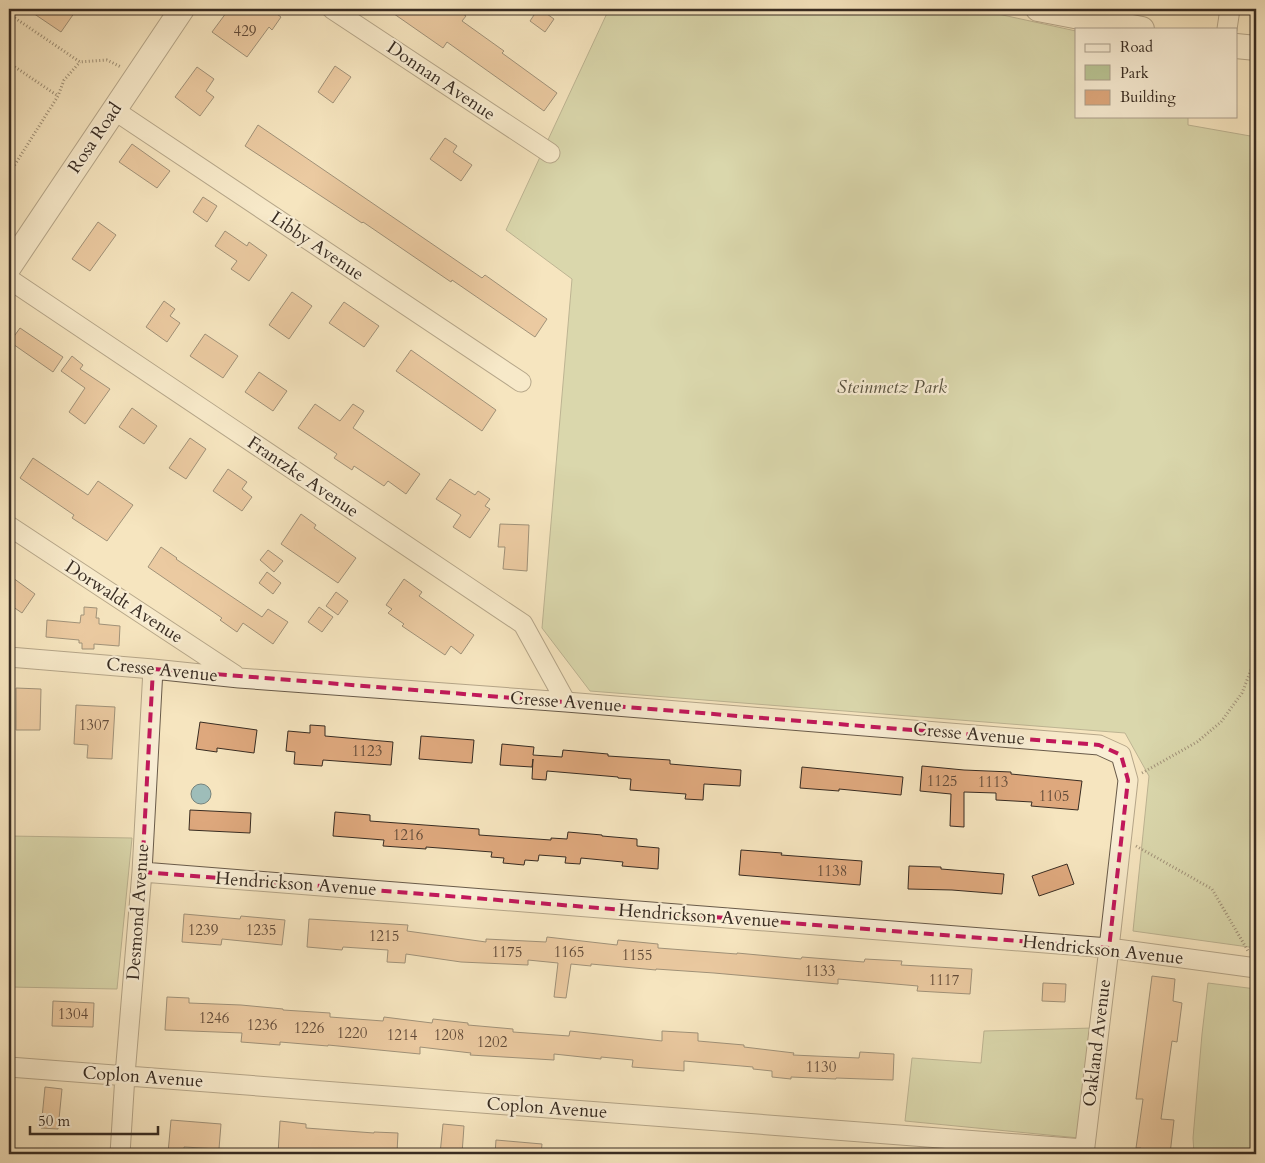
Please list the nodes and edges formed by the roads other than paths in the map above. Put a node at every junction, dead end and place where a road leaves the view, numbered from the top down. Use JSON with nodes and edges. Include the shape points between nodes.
{"nodes":[{"id":1,"x":182,"y":9,"type":"edge"},
{"id":2,"x":332,"y":9,"type":"edge"},
{"id":3,"x":1038,"y":9,"type":"edge"},
{"id":4,"x":1230,"y":9,"type":"edge"},
{"id":5,"x":1137,"y":28,"type":"edge"},
{"id":6,"x":1227,"y":28,"type":"edge"},
{"id":7,"x":1238,"y":46,"type":"edge"},
{"id":8,"x":1256,"y":48,"type":"edge"},
{"id":9,"x":114,"y":110,"type":"junction"},
{"id":10,"x":550,"y":153,"type":"dead end"},
{"id":11,"x":9,"y":267,"type":"edge"},
{"id":12,"x":9,"y":279,"type":"edge"},
{"id":13,"x":521,"y":382,"type":"dead end"},
{"id":14,"x":9,"y":526,"type":"edge"},
{"id":15,"x":9,"y":657,"type":"edge"},
{"id":16,"x":153,"y":669,"type":"junction"},
{"id":17,"x":239,"y":678,"type":"junction"},
{"id":18,"x":566,"y":702,"type":"junction"},
{"id":19,"x":1121,"y":754,"type":"joint"},
{"id":20,"x":142,"y":872,"type":"junction"},
{"id":21,"x":1109,"y":948,"type":"junction"},
{"id":22,"x":1254,"y":962,"type":"edge"},
{"id":23,"x":9,"y":1067,"type":"edge"},
{"id":24,"x":125,"y":1075,"type":"junction"},
{"id":25,"x":1084,"y":1152,"type":"edge"},
{"id":26,"x":120,"y":1154,"type":"edge"}],
"edges":[{"from":1,"to":9,"type":"street","name":"Rosa Road"},
{"from":2,"to":10,"type":"street","name":"Donnan Avenue"},
{"from":3,"to":5,"type":"street"},
{"from":4,"to":6,"type":"street"},
{"from":7,"to":8,"type":"street"},
{"from":9,"to":11,"type":"street","name":"Rosa Road"},
{"from":9,"to":13,"type":"street","name":"Libby Avenue"},
{"from":12,"to":18,"type":"street","name":"Frantzke Avenue","via":[[522,624]]},
{"from":14,"to":17,"type":"street","name":"Dorwaldt Avenue"},
{"from":15,"to":16,"type":"street","name":"Cresse Avenue"},
{"from":16,"to":17,"type":"street","name":"Cresse Avenue"},
{"from":16,"to":20,"type":"street","name":"Desmond Avenue"},
{"from":17,"to":18,"type":"street","name":"Cresse Avenue"},
{"from":18,"to":19,"type":"street","name":"Cresse Avenue","via":[[1099,745]]},
{"from":19,"to":21,"type":"street","name":"Oakland Avenue","via":[[1128,780]]},
{"from":20,"to":21,"type":"street","name":"Hendrickson Avenue"},
{"from":20,"to":24,"type":"street","name":"Desmond Avenue"},
{"from":21,"to":22,"type":"street","name":"Hendrickson Avenue"},
{"from":21,"to":25,"type":"street","name":"Oakland Avenue"},
{"from":23,"to":24,"type":"street","name":"Coplon Avenue"},
{"from":24,"to":25,"type":"street","name":"Coplon Avenue"},
{"from":24,"to":26,"type":"street","name":"Desmond Avenue"}]}
